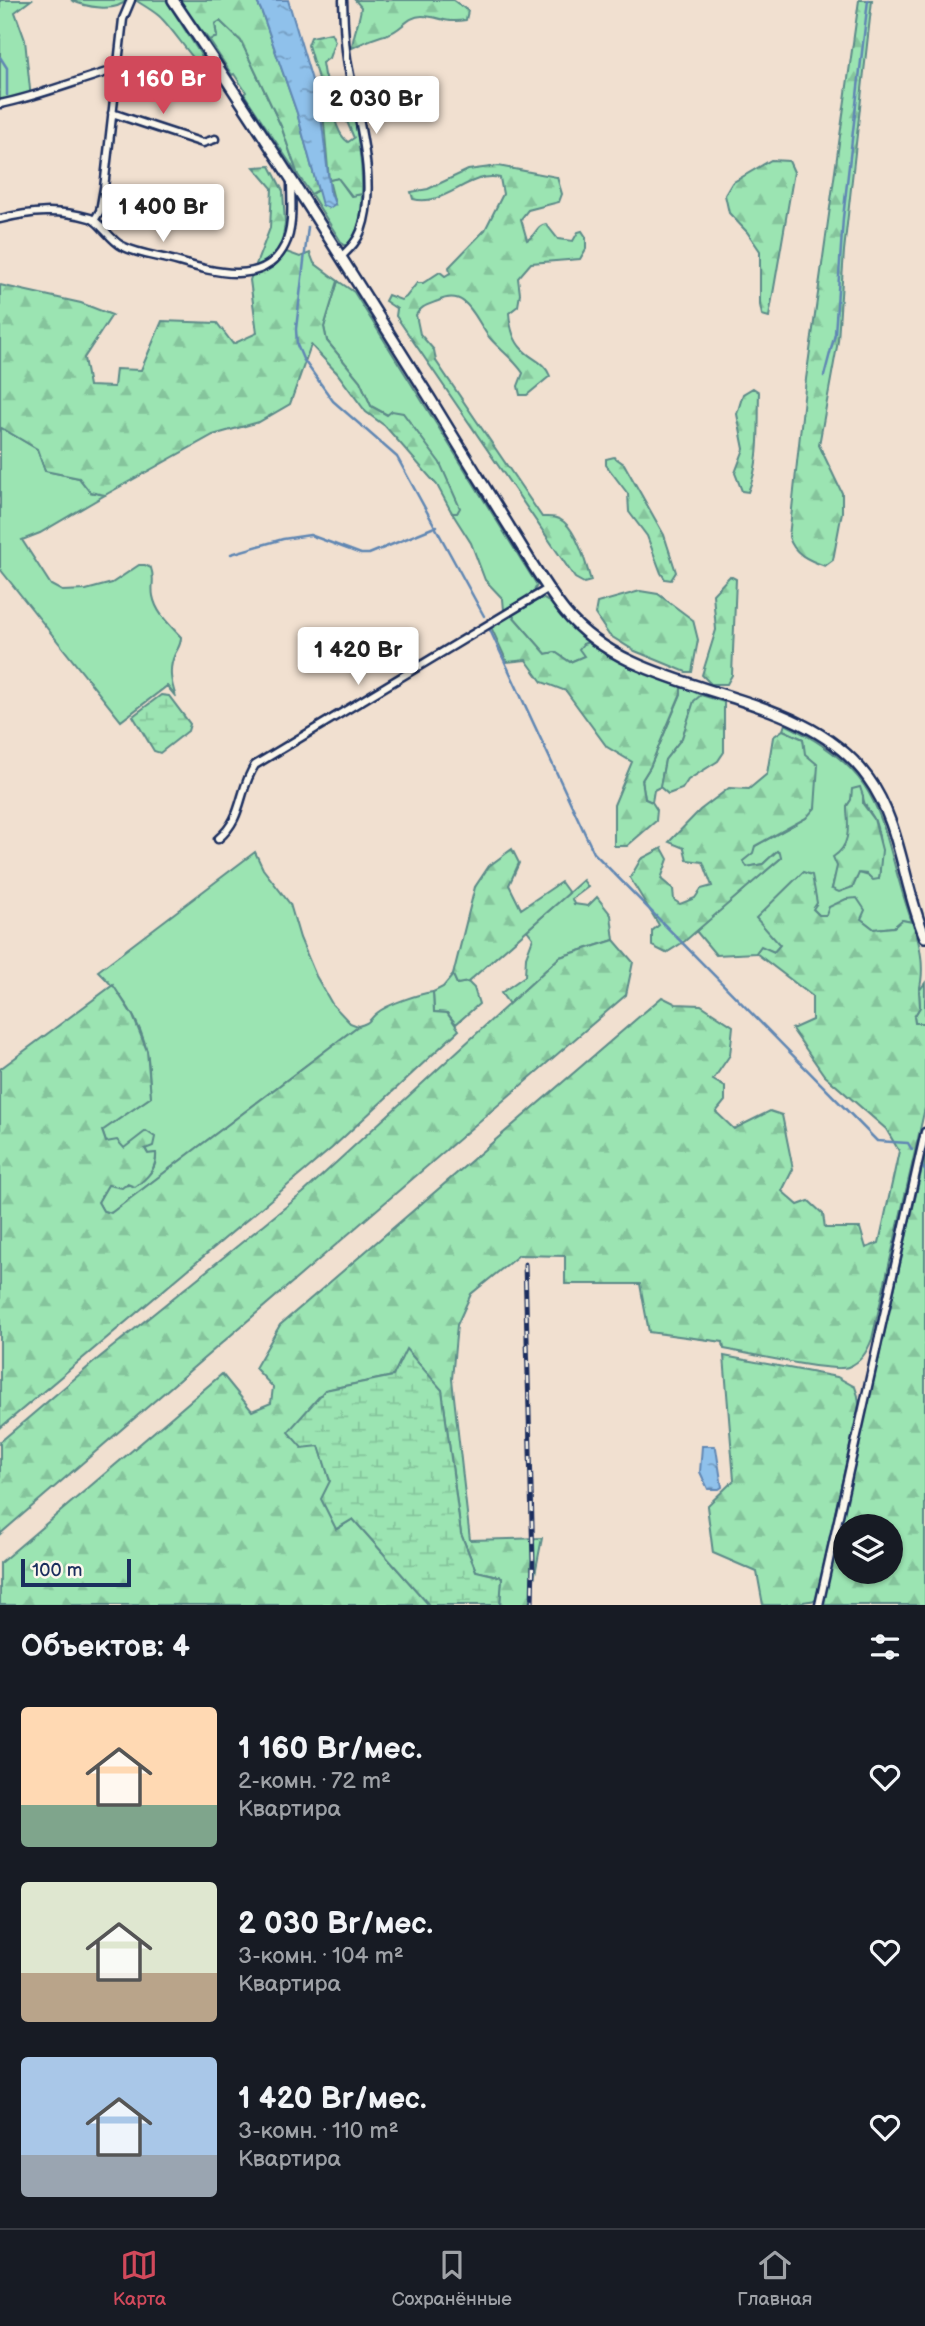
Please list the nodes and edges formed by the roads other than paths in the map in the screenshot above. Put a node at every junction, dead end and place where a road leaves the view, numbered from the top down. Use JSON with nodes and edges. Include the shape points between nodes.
{"nodes":[{"id":1,"x":131,"y":0,"type":"edge"},
{"id":2,"x":173,"y":0,"type":"edge"},
{"id":3,"x":343,"y":0,"type":"edge"},
{"id":4,"x":117,"y":69,"type":"junction"},
{"id":5,"x":0,"y":104,"type":"edge"},
{"id":6,"x":111,"y":113,"type":"junction"},
{"id":7,"x":215,"y":139,"type":"dead end"},
{"id":8,"x":291,"y":179,"type":"junction"},
{"id":9,"x":0,"y":219,"type":"edge"},
{"id":10,"x":95,"y":219,"type":"junction"},
{"id":11,"x":341,"y":257,"type":"junction"},
{"id":12,"x":549,"y":588,"type":"junction"},
{"id":13,"x":218,"y":839,"type":"dead end"},
{"id":14,"x":925,"y":937,"type":"edge"},
{"id":15,"x":925,"y":1132,"type":"edge"},
{"id":16,"x":819,"y":1605,"type":"edge"}],
"edges":[{"from":1,"to":4,"type":"street","via":[[123,19]]},
{"from":2,"to":8,"type":"main road"},
{"from":3,"to":11,"type":"street","via":[[345,48],[367,178],[360,232]]},
{"from":4,"to":5,"type":"street"},
{"from":4,"to":6,"type":"street"},
{"from":6,"to":7,"type":"street","via":[[203,143]]},
{"from":6,"to":10,"type":"street","via":[[104,188]]},
{"from":8,"to":10,"type":"street","via":[[285,245],[254,272],[213,271],[137,252],[110,238]]},
{"from":8,"to":11,"type":"main road"},
{"from":9,"to":10,"type":"street","via":[[56,211]]},
{"from":11,"to":12,"type":"main road"},
{"from":12,"to":13,"type":"street","via":[[259,762],[249,776],[235,821]]},
{"from":12,"to":14,"type":"main road","via":[[575,622],[606,648],[663,674],[788,719],[835,745],[853,761],[882,802]]},
{"from":15,"to":16,"type":"street"}]}
